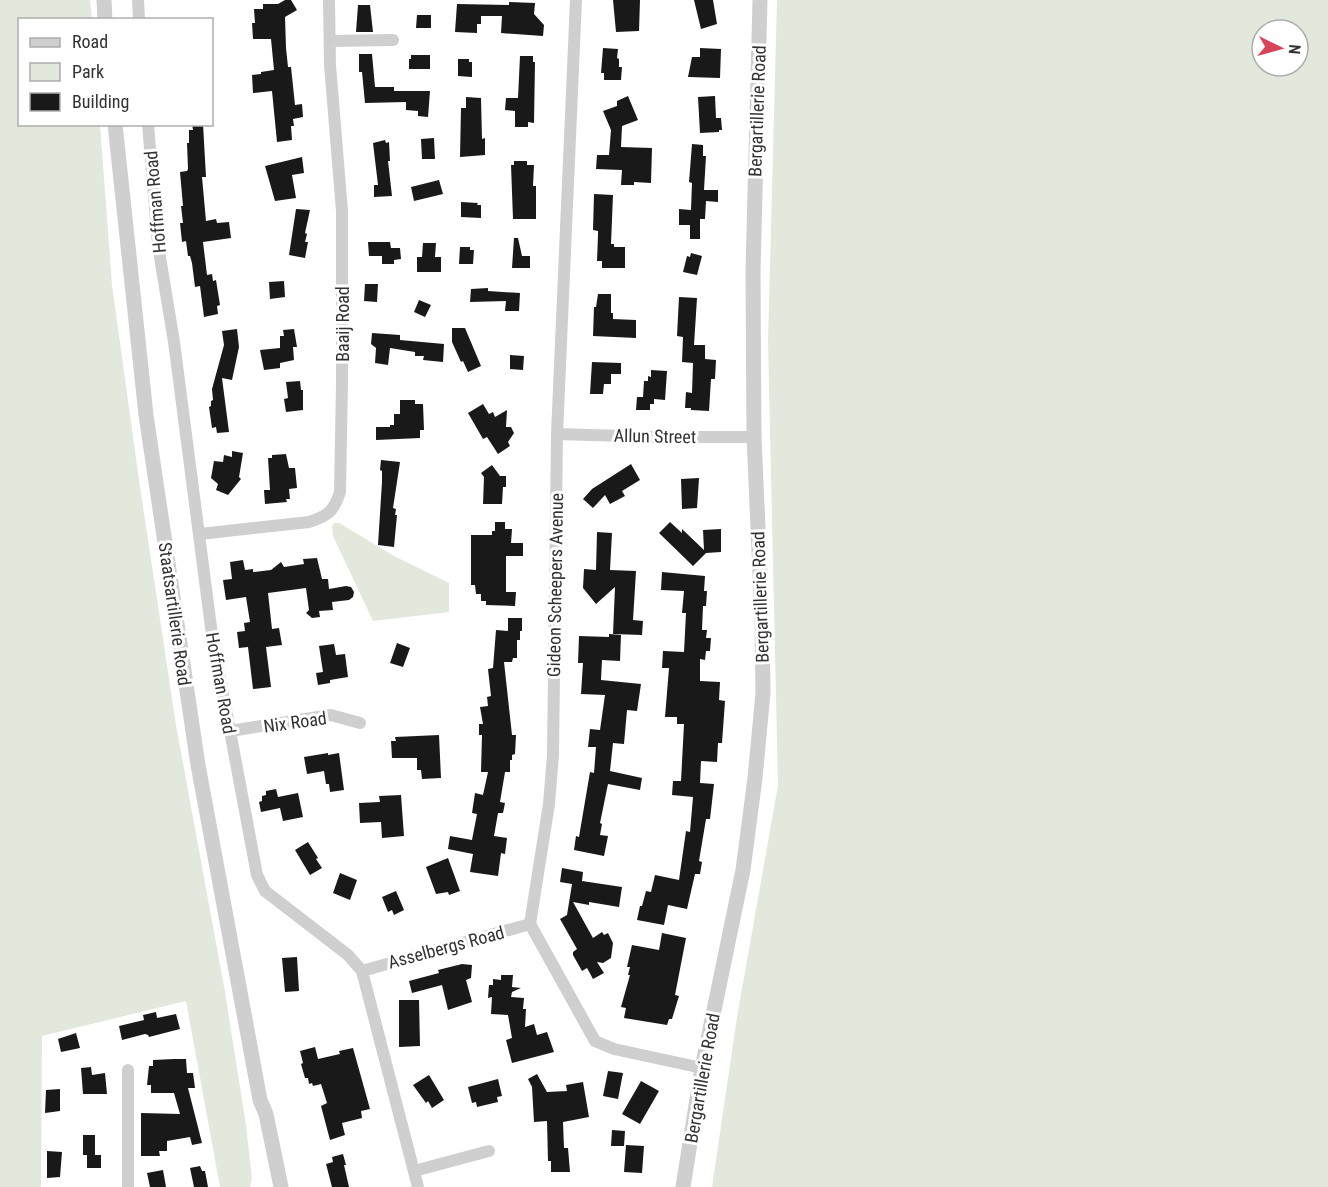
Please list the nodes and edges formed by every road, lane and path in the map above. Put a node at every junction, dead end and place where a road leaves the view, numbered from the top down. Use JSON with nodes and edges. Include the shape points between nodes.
{"nodes":[{"id":1,"x":104,"y":0,"type":"edge"},
{"id":2,"x":138,"y":0,"type":"edge"},
{"id":3,"x":329,"y":0,"type":"edge"},
{"id":4,"x":576,"y":0,"type":"edge"},
{"id":5,"x":760,"y":0,"type":"edge"},
{"id":6,"x":105,"y":18,"type":"edge"},
{"id":7,"x":139,"y":18,"type":"edge"},
{"id":8,"x":393,"y":40,"type":"dead end"},
{"id":9,"x":330,"y":41,"type":"junction"},
{"id":10,"x":115,"y":126,"type":"edge"},
{"id":11,"x":148,"y":126,"type":"edge"},
{"id":12,"x":557,"y":434,"type":"junction"},
{"id":13,"x":754,"y":437,"type":"junction"},
{"id":14,"x":200,"y":534,"type":"junction"},
{"id":15,"x":360,"y":723,"type":"dead end"},
{"id":16,"x":230,"y":731,"type":"junction"},
{"id":17,"x":530,"y":924,"type":"junction"},
{"id":18,"x":362,"y":971,"type":"junction"},
{"id":19,"x":702,"y":1068,"type":"junction"},
{"id":20,"x":128,"y":1070,"type":"dead end"},
{"id":21,"x":260,"y":1100,"type":"junction"},
{"id":22,"x":489,"y":1152,"type":"dead end"},
{"id":23,"x":414,"y":1171,"type":"junction"},
{"id":24,"x":128,"y":1187,"type":"edge"},
{"id":25,"x":271,"y":1187,"type":"edge"},
{"id":26,"x":281,"y":1187,"type":"edge"},
{"id":27,"x":418,"y":1187,"type":"edge"},
{"id":28,"x":683,"y":1187,"type":"edge"}],
"edges":[{"from":1,"to":6,"type":"street"},
{"from":2,"to":7,"type":"street"},
{"from":3,"to":9,"type":"street","name":"Baaij Road"},
{"from":4,"to":12,"type":"street","name":"Gideon Scheepers Avenue"},
{"from":5,"to":13,"type":"street","name":"Bergartillerie Road","via":[[753,271]]},
{"from":8,"to":9,"type":"street"},
{"from":9,"to":14,"type":"street","name":"Baaij Road","via":[[342,211],[340,492],[335,506],[322,518],[309,522]]},
{"from":10,"to":21,"type":"street","name":"Staatsartillerie Road","via":[[146,415],[196,753]]},
{"from":11,"to":14,"type":"street","name":"Hoffman Road","via":[[158,245]]},
{"from":12,"to":13,"type":"street","name":"Allun Street"},
{"from":12,"to":17,"type":"street","name":"Gideon Scheepers Avenue","via":[[553,755]]},
{"from":13,"to":19,"type":"street","name":"Bergartillerie Road","via":[[763,693],[743,870]]},
{"from":14,"to":16,"type":"street","name":"Hoffman Road","via":[[212,635]]},
{"from":15,"to":16,"type":"street","name":"Nix Road","via":[[331,715]]},
{"from":16,"to":18,"type":"street","name":"Hoffman Road","via":[[262,888],[348,955]]},
{"from":17,"to":18,"type":"street","name":"Asselbergs Road"},
{"from":17,"to":19,"type":"street","via":[[595,1041],[614,1049]]},
{"from":18,"to":23,"type":"street","name":"Hoffman Road"},
{"from":19,"to":28,"type":"street","name":"Bergartillerie Road"},
{"from":20,"to":24,"type":"street"},
{"from":21,"to":25,"type":"street","name":"Staatsartillerie Road","via":[[259,1117]]},
{"from":21,"to":26,"type":"street","name":"Staatsartillerie Road"},
{"from":22,"to":23,"type":"street"},
{"from":23,"to":27,"type":"street","name":"Hoffman Road"}]}
